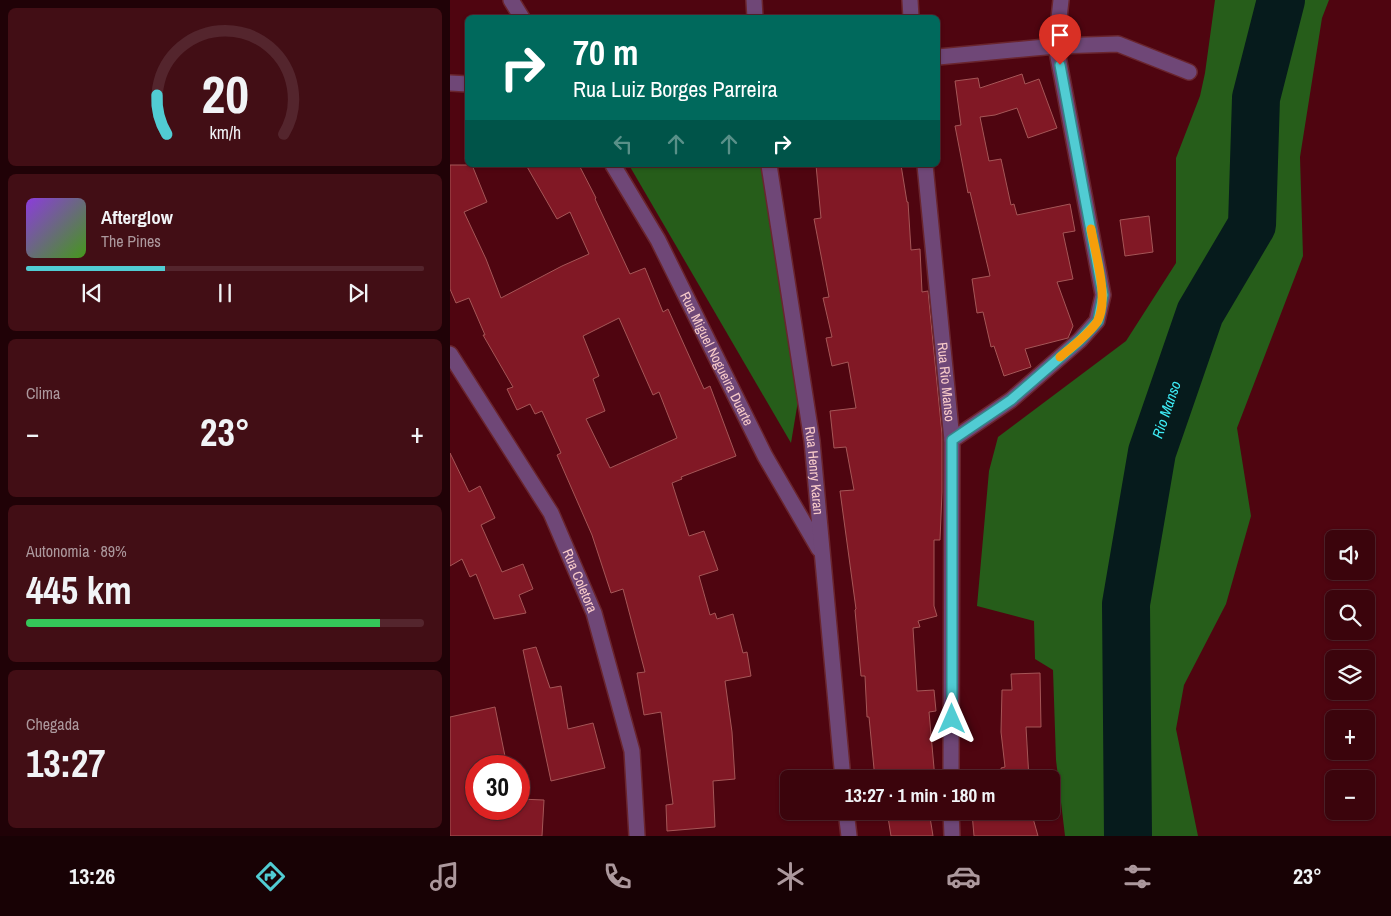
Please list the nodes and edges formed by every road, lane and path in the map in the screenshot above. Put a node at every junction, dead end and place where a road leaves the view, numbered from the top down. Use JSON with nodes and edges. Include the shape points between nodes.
{"nodes":[{"id":1,"x":511,"y":0,"type":"edge"},
{"id":2,"x":754,"y":0,"type":"edge"},
{"id":3,"x":910,"y":0,"type":"edge"},
{"id":4,"x":1061,"y":0,"type":"edge"},
{"id":5,"x":520,"y":15,"type":"edge"},
{"id":6,"x":755,"y":15,"type":"edge"},
{"id":7,"x":911,"y":15,"type":"edge"},
{"id":8,"x":1056,"y":46,"type":"junction"},
{"id":9,"x":940,"y":57,"type":"edge"},
{"id":10,"x":1189,"y":72,"type":"dead end"},
{"id":11,"x":450,"y":83,"type":"edge"},
{"id":12,"x":465,"y":84,"type":"edge"},
{"id":13,"x":613,"y":167,"type":"edge"},
{"id":14,"x":769,"y":167,"type":"edge"},
{"id":15,"x":925,"y":167,"type":"edge"},
{"id":16,"x":450,"y":354,"type":"edge"},
{"id":17,"x":952,"y":440,"type":"junction"},
{"id":18,"x":821,"y":552,"type":"junction"},
{"id":19,"x":842,"y":770,"type":"edge"},
{"id":20,"x":951,"y":770,"type":"edge"},
{"id":21,"x":847,"y":820,"type":"edge"},
{"id":22,"x":951,"y":820,"type":"edge"},
{"id":23,"x":637,"y":836,"type":"edge"},
{"id":24,"x":849,"y":836,"type":"edge"},
{"id":25,"x":952,"y":836,"type":"edge"}],
"edges":[{"from":1,"to":5,"type":"street"},
{"from":2,"to":6,"type":"street"},
{"from":3,"to":7,"type":"street"},
{"from":4,"to":8,"type":"street"},
{"from":8,"to":9,"type":"street"},
{"from":8,"to":10,"type":"street","via":[[1118,44]]},
{"from":8,"to":17,"type":"street","via":[[1103,295],[1098,321],[1011,400]]},
{"from":11,"to":12,"type":"street"},
{"from":13,"to":18,"type":"street","name":"Rua Miguel Nogueira Duarte","via":[[658,240],[765,456]]},
{"from":14,"to":18,"type":"street","name":"Rua Henry Karan","via":[[812,441]]},
{"from":15,"to":17,"type":"street","name":"Rua Rio Manso"},
{"from":16,"to":23,"type":"street","name":"Rua Coletora","via":[[551,513],[594,613],[632,751]]},
{"from":17,"to":20,"type":"street","name":"Rua Rio Manso"},
{"from":18,"to":19,"type":"street","name":"Rua Henry Karan"},
{"from":21,"to":24,"type":"street"},
{"from":22,"to":25,"type":"street"}]}
